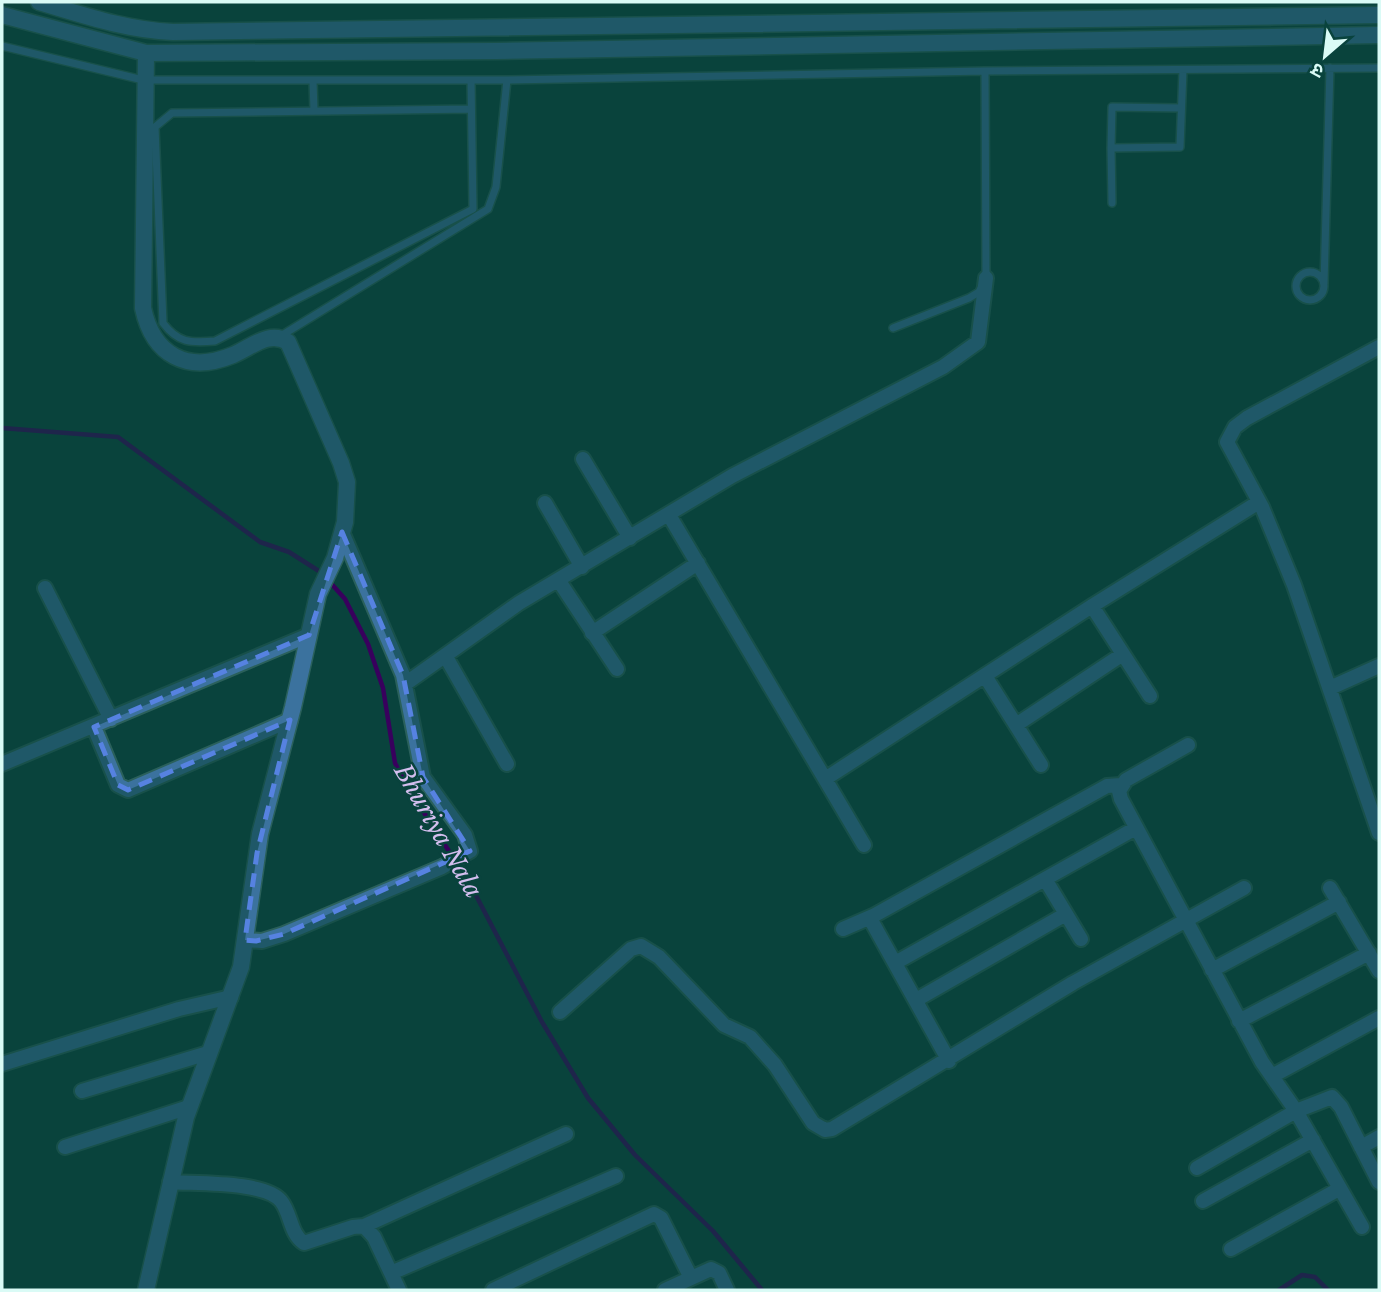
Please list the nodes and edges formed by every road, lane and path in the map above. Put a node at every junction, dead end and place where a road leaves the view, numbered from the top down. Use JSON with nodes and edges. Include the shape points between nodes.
{"nodes":[{"id":1,"x":38,"y":2,"type":"edge"},
{"id":2,"x":2,"y":15,"type":"edge"},
{"id":3,"x":1379,"y":15,"type":"edge"},
{"id":4,"x":1379,"y":35,"type":"edge"},
{"id":5,"x":2,"y":46,"type":"edge"},
{"id":6,"x":146,"y":53,"type":"junction"},
{"id":7,"x":1331,"y":68,"type":"junction"},
{"id":8,"x":1379,"y":68,"type":"edge"},
{"id":9,"x":1182,"y":69,"type":"junction"},
{"id":10,"x":985,"y":71,"type":"junction"},
{"id":11,"x":144,"y":80,"type":"junction"},
{"id":12,"x":471,"y":80,"type":"junction"},
{"id":13,"x":507,"y":80,"type":"junction"},
{"id":14,"x":313,"y":81,"type":"junction"},
{"id":15,"x":1181,"y":108,"type":"junction"},
{"id":16,"x":471,"y":109,"type":"junction"},
{"id":17,"x":314,"y":111,"type":"junction"},
{"id":18,"x":1111,"y":148,"type":"junction"},
{"id":19,"x":1112,"y":203,"type":"dead end"},
{"id":20,"x":986,"y":278,"type":"junction"},
{"id":21,"x":1324,"y":284,"type":"dead end"},
{"id":22,"x":893,"y":328,"type":"dead end"},
{"id":23,"x":279,"y":337,"type":"junction"},
{"id":24,"x":1379,"y":347,"type":"edge"},
{"id":25,"x":583,"y":459,"type":"dead end"},
{"id":26,"x":1259,"y":502,"type":"junction"},
{"id":27,"x":545,"y":503,"type":"dead end"},
{"id":28,"x":669,"y":515,"type":"junction"},
{"id":29,"x":342,"y":532,"type":"junction"},
{"id":30,"x":630,"y":538,"type":"junction"},
{"id":31,"x":698,"y":563,"type":"junction"},
{"id":32,"x":582,"y":567,"type":"junction"},
{"id":33,"x":559,"y":581,"type":"junction"},
{"id":34,"x":45,"y":588,"type":"dead end"},
{"id":35,"x":1091,"y":606,"type":"junction"},
{"id":36,"x":593,"y":633,"type":"junction"},
{"id":37,"x":309,"y":635,"type":"junction"},
{"id":38,"x":1123,"y":654,"type":"junction"},
{"id":39,"x":446,"y":657,"type":"junction"},
{"id":40,"x":1379,"y":666,"type":"edge"},
{"id":41,"x":617,"y":669,"type":"dead end"},
{"id":42,"x":985,"y":676,"type":"junction"},
{"id":43,"x":405,"y":684,"type":"junction"},
{"id":44,"x":1330,"y":688,"type":"junction"},
{"id":45,"x":1150,"y":696,"type":"dead end"},
{"id":46,"x":111,"y":719,"type":"junction"},
{"id":47,"x":290,"y":720,"type":"junction"},
{"id":48,"x":1016,"y":725,"type":"junction"},
{"id":49,"x":94,"y":727,"type":"junction"},
{"id":50,"x":1188,"y":744,"type":"dead end"},
{"id":51,"x":2,"y":764,"type":"edge"},
{"id":52,"x":507,"y":764,"type":"dead end"},
{"id":53,"x":1041,"y":765,"type":"dead end"},
{"id":54,"x":825,"y":779,"type":"junction"},
{"id":55,"x":1121,"y":785,"type":"junction"},
{"id":56,"x":1136,"y":828,"type":"junction"},
{"id":57,"x":1379,"y":833,"type":"edge"},
{"id":58,"x":864,"y":845,"type":"dead end"},
{"id":59,"x":1045,"y":879,"type":"junction"},
{"id":60,"x":1244,"y":888,"type":"dead end"},
{"id":61,"x":1330,"y":888,"type":"dead end"},
{"id":62,"x":1339,"y":902,"type":"junction"},
{"id":63,"x":1066,"y":914,"type":"junction"},
{"id":64,"x":873,"y":916,"type":"junction"},
{"id":65,"x":1185,"y":920,"type":"junction"},
{"id":66,"x":843,"y":929,"type":"dead end"},
{"id":67,"x":1081,"y":939,"type":"dead end"},
{"id":68,"x":245,"y":940,"type":"junction"},
{"id":69,"x":1368,"y":953,"type":"junction"},
{"id":70,"x":895,"y":963,"type":"junction"},
{"id":71,"x":1212,"y":970,"type":"junction"},
{"id":72,"x":1379,"y":971,"type":"edge"},
{"id":73,"x":231,"y":997,"type":"junction"},
{"id":74,"x":916,"y":1000,"type":"junction"},
{"id":75,"x":560,"y":1012,"type":"dead end"},
{"id":76,"x":1379,"y":1018,"type":"edge"},
{"id":77,"x":1239,"y":1021,"type":"junction"},
{"id":78,"x":208,"y":1053,"type":"junction"},
{"id":79,"x":949,"y":1061,"type":"junction"},
{"id":80,"x":2,"y":1064,"type":"edge"},
{"id":81,"x":1272,"y":1076,"type":"junction"},
{"id":82,"x":82,"y":1091,"type":"dead end"},
{"id":83,"x":189,"y":1107,"type":"junction"},
{"id":84,"x":1296,"y":1111,"type":"junction"},
{"id":85,"x":566,"y":1134,"type":"dead end"},
{"id":86,"x":1379,"y":1137,"type":"edge"},
{"id":87,"x":1313,"y":1140,"type":"junction"},
{"id":88,"x":65,"y":1147,"type":"dead end"},
{"id":89,"x":1361,"y":1147,"type":"junction"},
{"id":90,"x":1197,"y":1168,"type":"dead end"},
{"id":91,"x":616,"y":1177,"type":"dead end"},
{"id":92,"x":170,"y":1182,"type":"junction"},
{"id":93,"x":1379,"y":1182,"type":"edge"},
{"id":94,"x":1339,"y":1189,"type":"junction"},
{"id":95,"x":1203,"y":1200,"type":"dead end"},
{"id":96,"x":364,"y":1226,"type":"junction"},
{"id":97,"x":1362,"y":1227,"type":"dead end"},
{"id":98,"x":1231,"y":1248,"type":"dead end"},
{"id":99,"x":391,"y":1273,"type":"junction"},
{"id":100,"x":691,"y":1278,"type":"junction"},
{"id":101,"x":146,"y":1290,"type":"edge"},
{"id":102,"x":398,"y":1290,"type":"edge"},
{"id":103,"x":493,"y":1290,"type":"edge"},
{"id":104,"x":665,"y":1290,"type":"edge"},
{"id":105,"x":727,"y":1290,"type":"edge"}],
"edges":[{"from":1,"to":3,"type":"street","via":[[122,26],[173,32]]},
{"from":2,"to":6,"type":"street"},
{"from":4,"to":6,"type":"street"},
{"from":5,"to":11,"type":"lane"},
{"from":6,"to":11,"type":"street"},
{"from":7,"to":8,"type":"lane"},
{"from":7,"to":9,"type":"lane"},
{"from":7,"to":21,"type":"lane"},
{"from":9,"to":10,"type":"lane"},
{"from":9,"to":15,"type":"lane"},
{"from":10,"to":13,"type":"lane"},
{"from":10,"to":20,"type":"lane"},
{"from":11,"to":14,"type":"lane"},
{"from":11,"to":23,"type":"street","via":[[143,308],[148,329],[158,345],[185,361],[231,356],[269,337]]},
{"from":12,"to":13,"type":"lane"},
{"from":12,"to":14,"type":"lane"},
{"from":12,"to":16,"type":"lane"},
{"from":13,"to":23,"type":"lane","via":[[496,187],[488,209]]},
{"from":14,"to":17,"type":"lane"},
{"from":15,"to":18,"type":"lane","via":[[1180,147]]},
{"from":15,"to":18,"type":"lane","via":[[1112,107]]},
{"from":16,"to":17,"type":"lane"},
{"from":16,"to":17,"type":"lane","via":[[473,209],[215,341],[186,343],[172,335],[163,323],[155,127],[172,113]]},
{"from":18,"to":19,"type":"lane"},
{"from":20,"to":22,"type":"lane","via":[[969,298]]},
{"from":20,"to":28,"type":"street","via":[[978,342],[943,367],[732,476]]},
{"from":23,"to":29,"type":"street","via":[[288,342],[344,472],[348,502]]},
{"from":24,"to":26,"type":"street","via":[[1247,418],[1229,434],[1229,449]]},
{"from":25,"to":30,"type":"street"},
{"from":26,"to":35,"type":"street"},
{"from":26,"to":44,"type":"street"},
{"from":27,"to":32,"type":"street"},
{"from":28,"to":30,"type":"street"},
{"from":28,"to":31,"type":"street"},
{"from":29,"to":37,"type":"street"},
{"from":29,"to":43,"type":"street"},
{"from":30,"to":32,"type":"street"},
{"from":31,"to":36,"type":"street"},
{"from":31,"to":54,"type":"street"},
{"from":32,"to":33,"type":"street"},
{"from":33,"to":36,"type":"street"},
{"from":33,"to":39,"type":"street","via":[[497,618]]},
{"from":34,"to":46,"type":"street"},
{"from":35,"to":38,"type":"street"},
{"from":35,"to":42,"type":"street"},
{"from":36,"to":41,"type":"street"},
{"from":37,"to":46,"type":"street"},
{"from":37,"to":47,"type":"street"},
{"from":38,"to":45,"type":"street"},
{"from":38,"to":48,"type":"street"},
{"from":39,"to":43,"type":"street"},
{"from":39,"to":52,"type":"street"},
{"from":40,"to":44,"type":"street"},
{"from":42,"to":48,"type":"street"},
{"from":42,"to":54,"type":"street"},
{"from":43,"to":68,"type":"street","via":[[423,778],[465,835],[468,854],[271,940]]},
{"from":44,"to":57,"type":"street"},
{"from":46,"to":49,"type":"street"},
{"from":47,"to":49,"type":"street","via":[[128,790],[118,785]]},
{"from":47,"to":68,"type":"street","via":[[260,834]]},
{"from":48,"to":53,"type":"street"},
{"from":49,"to":51,"type":"street"},
{"from":50,"to":55,"type":"street"},
{"from":54,"to":58,"type":"street"},
{"from":55,"to":56,"type":"street","via":[[1121,799]]},
{"from":55,"to":64,"type":"street","via":[[1107,786]]},
{"from":56,"to":59,"type":"street"},
{"from":56,"to":65,"type":"street"},
{"from":59,"to":63,"type":"street"},
{"from":59,"to":70,"type":"street"},
{"from":60,"to":65,"type":"street"},
{"from":61,"to":62,"type":"street"},
{"from":62,"to":69,"type":"street"},
{"from":62,"to":71,"type":"street"},
{"from":63,"to":67,"type":"street"},
{"from":63,"to":74,"type":"street"},
{"from":64,"to":66,"type":"street"},
{"from":64,"to":70,"type":"street"},
{"from":65,"to":71,"type":"street"},
{"from":65,"to":79,"type":"street"},
{"from":68,"to":73,"type":"street"},
{"from":69,"to":72,"type":"street"},
{"from":69,"to":77,"type":"street"},
{"from":70,"to":74,"type":"street"},
{"from":71,"to":77,"type":"street"},
{"from":73,"to":78,"type":"street"},
{"from":73,"to":80,"type":"street"},
{"from":74,"to":79,"type":"street"},
{"from":75,"to":79,"type":"street","via":[[631,949],[641,946],[659,957],[724,1025],[750,1037],[775,1065],[813,1123],[825,1130],[842,1125]]},
{"from":76,"to":81,"type":"street"},
{"from":77,"to":81,"type":"street"},
{"from":78,"to":82,"type":"street"},
{"from":78,"to":83,"type":"street"},
{"from":81,"to":84,"type":"street"},
{"from":83,"to":88,"type":"street"},
{"from":83,"to":92,"type":"street"},
{"from":84,"to":87,"type":"street"},
{"from":84,"to":89,"type":"street","via":[[1332,1097]]},
{"from":84,"to":90,"type":"street"},
{"from":85,"to":96,"type":"street"},
{"from":86,"to":89,"type":"street"},
{"from":87,"to":94,"type":"street"},
{"from":87,"to":95,"type":"street"},
{"from":89,"to":93,"type":"street"},
{"from":91,"to":99,"type":"street"},
{"from":92,"to":96,"type":"street","via":[[270,1192],[285,1206],[304,1243]]},
{"from":92,"to":101,"type":"street"},
{"from":94,"to":97,"type":"street"},
{"from":94,"to":98,"type":"street"},
{"from":96,"to":99,"type":"street"},
{"from":99,"to":102,"type":"street"},
{"from":100,"to":103,"type":"street","via":[[661,1219],[654,1214]]},
{"from":100,"to":104,"type":"street"},
{"from":100,"to":105,"type":"street","via":[[715,1270]]}]}
